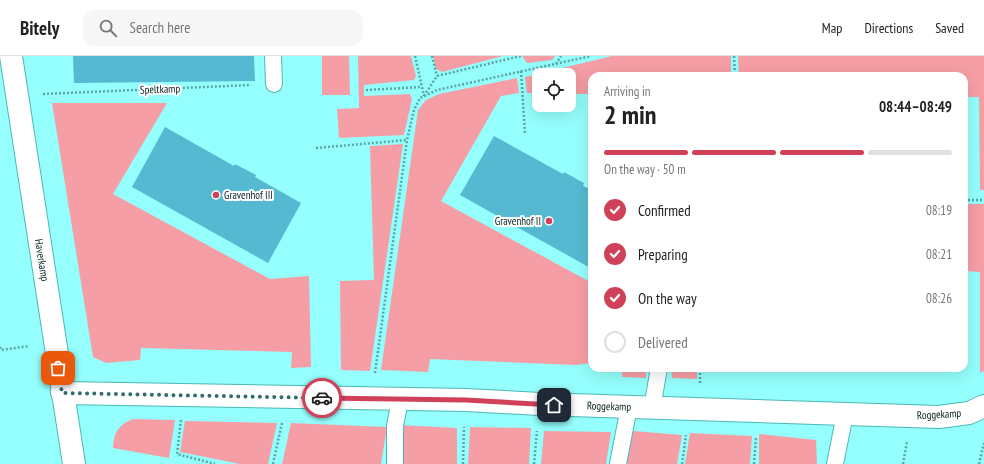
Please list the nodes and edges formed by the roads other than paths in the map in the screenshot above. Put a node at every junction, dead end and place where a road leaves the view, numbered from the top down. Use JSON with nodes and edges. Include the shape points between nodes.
{"nodes":[{"id":1,"x":11,"y":56,"type":"edge"},
{"id":2,"x":273,"y":56,"type":"edge"},
{"id":3,"x":274,"y":84,"type":"road end"},
{"id":4,"x":658,"y":372,"type":"edge"},
{"id":5,"x":62,"y":393,"type":"junction"},
{"id":6,"x":400,"y":400,"type":"junction"},
{"id":7,"x":984,"y":406,"type":"edge"},
{"id":8,"x":629,"y":407,"type":"junction"},
{"id":9,"x":652,"y":408,"type":"junction"},
{"id":10,"x":845,"y":414,"type":"junction"},
{"id":11,"x":74,"y":464,"type":"edge"},
{"id":12,"x":395,"y":464,"type":"edge"},
{"id":13,"x":618,"y":464,"type":"edge"},
{"id":14,"x":835,"y":464,"type":"edge"}],
"edges":[{"from":1,"to":5,"type":"street","name":"Haverkamp"},
{"from":2,"to":3,"type":"lane"},
{"from":4,"to":9,"type":"lane"},
{"from":5,"to":6,"type":"street","name":"Roggekamp"},
{"from":5,"to":11,"type":"street","name":"Haverkamp"},
{"from":6,"to":8,"type":"street","name":"Roggekamp","via":[[466,400]]},
{"from":6,"to":12,"type":"lane","via":[[395,426]]},
{"from":7,"to":10,"type":"street","name":"Roggekamp","via":[[969,413],[939,417]]},
{"from":8,"to":9,"type":"street","name":"Roggekamp"},
{"from":8,"to":13,"type":"lane"},
{"from":9,"to":10,"type":"street","name":"Roggekamp"},
{"from":10,"to":14,"type":"lane"}]}
